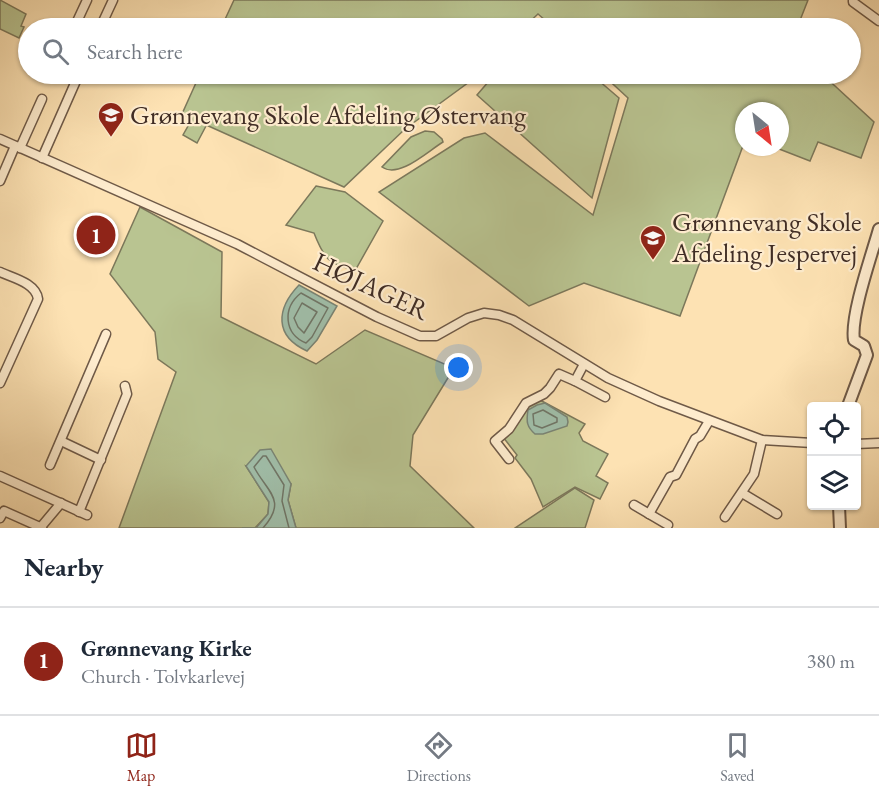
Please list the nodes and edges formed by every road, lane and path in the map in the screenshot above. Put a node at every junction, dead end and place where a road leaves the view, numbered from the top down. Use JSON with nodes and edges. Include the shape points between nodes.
{"nodes":[{"id":1,"x":87,"y":0,"type":"edge"},
{"id":2,"x":113,"y":0,"type":"edge"},
{"id":3,"x":854,"y":0,"type":"edge"},
{"id":4,"x":79,"y":18,"type":"edge"},
{"id":5,"x":105,"y":18,"type":"edge"},
{"id":6,"x":879,"y":21,"type":"edge"},
{"id":7,"x":75,"y":84,"type":"edge"},
{"id":8,"x":42,"y":99,"type":"dead end"},
{"id":9,"x":0,"y":139,"type":"edge"},
{"id":10,"x":17,"y":147,"type":"junction"},
{"id":11,"x":42,"y":158,"type":"junction"},
{"id":12,"x":0,"y":181,"type":"edge"},
{"id":13,"x":879,"y":229,"type":"edge"},
{"id":14,"x":0,"y":272,"type":"edge"},
{"id":15,"x":106,"y":334,"type":"dead end"},
{"id":16,"x":585,"y":364,"type":"junction"},
{"id":17,"x":575,"y":381,"type":"junction"},
{"id":18,"x":0,"y":383,"type":"edge"},
{"id":19,"x":125,"y":386,"type":"dead end"},
{"id":20,"x":605,"y":397,"type":"dead end"},
{"id":21,"x":849,"y":402,"type":"edge"},
{"id":22,"x":709,"y":421,"type":"junction"},
{"id":23,"x":762,"y":440,"type":"junction"},
{"id":24,"x":61,"y":441,"type":"junction"},
{"id":25,"x":807,"y":443,"type":"edge"},
{"id":26,"x":879,"y":443,"type":"edge"},
{"id":27,"x":861,"y":444,"type":"edge"},
{"id":28,"x":509,"y":459,"type":"dead end"},
{"id":29,"x":101,"y":460,"type":"junction"},
{"id":30,"x":50,"y":465,"type":"dead end"},
{"id":31,"x":0,"y":476,"type":"edge"},
{"id":32,"x":741,"y":493,"type":"junction"},
{"id":33,"x":61,"y":503,"type":"junction"},
{"id":34,"x":634,"y":505,"type":"dead end"},
{"id":35,"x":839,"y":510,"type":"edge"},
{"id":36,"x":649,"y":514,"type":"junction"},
{"id":37,"x":777,"y":514,"type":"dead end"},
{"id":38,"x":725,"y":517,"type":"dead end"},
{"id":39,"x":0,"y":518,"type":"edge"},
{"id":40,"x":668,"y":525,"type":"dead end"},
{"id":41,"x":41,"y":528,"type":"edge"},
{"id":42,"x":840,"y":528,"type":"edge"}],
"edges":[{"from":1,"to":4,"type":"street"},
{"from":2,"to":5,"type":"street"},
{"from":3,"to":6,"type":"street"},
{"from":7,"to":11,"type":"street"},
{"from":8,"to":10,"type":"street"},
{"from":9,"to":10,"type":"street","name":"HØJAGER"},
{"from":10,"to":11,"type":"street","name":"HØJAGER"},
{"from":10,"to":12,"type":"street"},
{"from":11,"to":16,"type":"street","name":"HØJAGER","via":[[237,244],[420,336],[436,336],[468,318],[499,315]]},
{"from":13,"to":21,"type":"street","via":[[853,333],[867,355]]},
{"from":14,"to":18,"type":"street","via":[[32,287],[38,292],[38,299]]},
{"from":15,"to":24,"type":"street"},
{"from":16,"to":17,"type":"street"},
{"from":16,"to":22,"type":"street","name":"HØJAGER","via":[[633,391]]},
{"from":17,"to":20,"type":"street"},
{"from":17,"to":28,"type":"street","via":[[559,374],[544,394],[526,403],[509,429],[495,441]]},
{"from":19,"to":29,"type":"street","via":[[127,394]]},
{"from":22,"to":23,"type":"street","name":"HØJAGER"},
{"from":22,"to":36,"type":"street"},
{"from":23,"to":25,"type":"street","name":"HØJAGER"},
{"from":23,"to":32,"type":"street","via":[[754,474]]},
{"from":24,"to":29,"type":"street"},
{"from":24,"to":30,"type":"street"},
{"from":26,"to":27,"type":"street"},
{"from":29,"to":33,"type":"street","via":[[83,514]]},
{"from":31,"to":33,"type":"street"},
{"from":32,"to":37,"type":"street"},
{"from":32,"to":38,"type":"street"},
{"from":33,"to":41,"type":"street"},
{"from":34,"to":36,"type":"street"},
{"from":35,"to":42,"type":"street"},
{"from":36,"to":40,"type":"street"},
{"from":39,"to":41,"type":"street","via":[[3,511]]}]}
